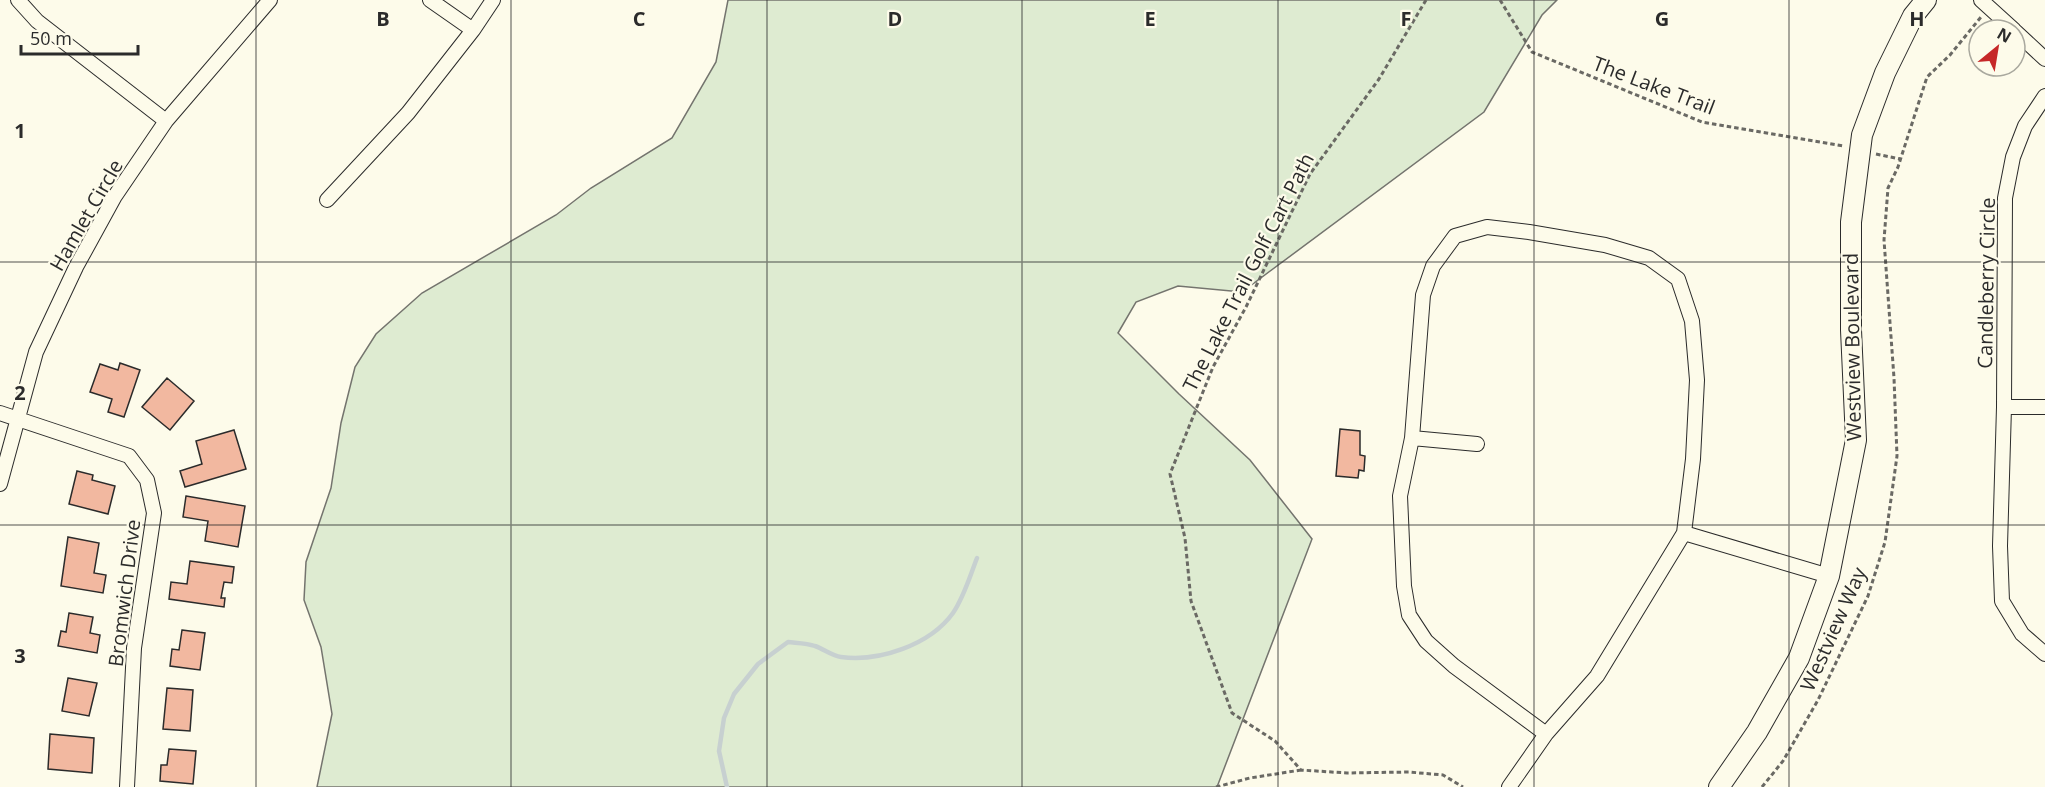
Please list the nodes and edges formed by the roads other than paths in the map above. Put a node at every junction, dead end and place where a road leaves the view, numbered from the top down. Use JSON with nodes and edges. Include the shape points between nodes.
{"nodes":[{"id":1,"x":18,"y":0,"type":"edge"},
{"id":2,"x":270,"y":0,"type":"edge"},
{"id":3,"x":430,"y":0,"type":"edge"},
{"id":4,"x":493,"y":0,"type":"edge"},
{"id":5,"x":1926,"y":0,"type":"edge"},
{"id":6,"x":1985,"y":4,"type":"edge"},
{"id":7,"x":2000,"y":18,"type":"edge"},
{"id":8,"x":473,"y":30,"type":"junction"},
{"id":9,"x":2027,"y":43,"type":"edge"},
{"id":10,"x":2045,"y":59,"type":"edge"},
{"id":11,"x":2045,"y":96,"type":"edge"},
{"id":12,"x":166,"y":121,"type":"junction"},
{"id":13,"x":327,"y":200,"type":"dead end"},
{"id":14,"x":2045,"y":407,"type":"edge"},
{"id":15,"x":2004,"y":408,"type":"junction"},
{"id":16,"x":0,"y":413,"type":"edge"},
{"id":17,"x":17,"y":418,"type":"junction"},
{"id":18,"x":1412,"y":438,"type":"junction"},
{"id":19,"x":1477,"y":444,"type":"dead end"},
{"id":20,"x":0,"y":484,"type":"edge"},
{"id":21,"x":1684,"y":533,"type":"junction"},
{"id":22,"x":1829,"y":576,"type":"junction"},
{"id":23,"x":2045,"y":654,"type":"edge"},
{"id":24,"x":1546,"y":734,"type":"junction"},
{"id":25,"x":127,"y":787,"type":"edge"},
{"id":26,"x":1509,"y":787,"type":"edge"},
{"id":27,"x":1719,"y":787,"type":"edge"}],
"edges":[{"from":1,"to":12,"type":"street","via":[[37,21]]},
{"from":2,"to":12,"type":"street","name":"Hamlet Circle"},
{"from":3,"to":8,"type":"street"},
{"from":4,"to":8,"type":"street"},
{"from":5,"to":22,"type":"street","name":"Westview Boulevard","via":[[1913,16],[1885,73],[1862,135],[1851,222],[1856,440]]},
{"from":6,"to":7,"type":"street"},
{"from":8,"to":13,"type":"street","via":[[408,113]]},
{"from":9,"to":10,"type":"street"},
{"from":11,"to":15,"type":"street","name":"Candleberry Circle","via":[[2025,126],[2013,157],[2005,198]]},
{"from":12,"to":17,"type":"street","name":"Hamlet Circle","via":[[115,196],[76,267],[36,352]]},
{"from":14,"to":15,"type":"street"},
{"from":15,"to":23,"type":"street","name":"Candleberry Circle","via":[[2002,601],[2022,634]]},
{"from":16,"to":17,"type":"street","name":"Bromwich Drive"},
{"from":17,"to":20,"type":"street","name":"Hamlet Circle"},
{"from":17,"to":25,"type":"street","name":"Bromwich Drive","via":[[129,456],[147,480],[154,513],[134,648]]},
{"from":18,"to":19,"type":"street"},
{"from":18,"to":21,"type":"street","via":[[1423,295],[1433,266],[1455,236],[1486,226],[1605,245],[1649,258],[1678,279],[1692,321],[1697,380]]},
{"from":18,"to":24,"type":"street","via":[[1400,496],[1409,615],[1426,641],[1454,666]]},
{"from":21,"to":22,"type":"street"},
{"from":21,"to":24,"type":"street","via":[[1597,676]]},
{"from":22,"to":27,"type":"street","name":"Westview Boulevard","via":[[1800,658]]},
{"from":24,"to":26,"type":"street"}]}
